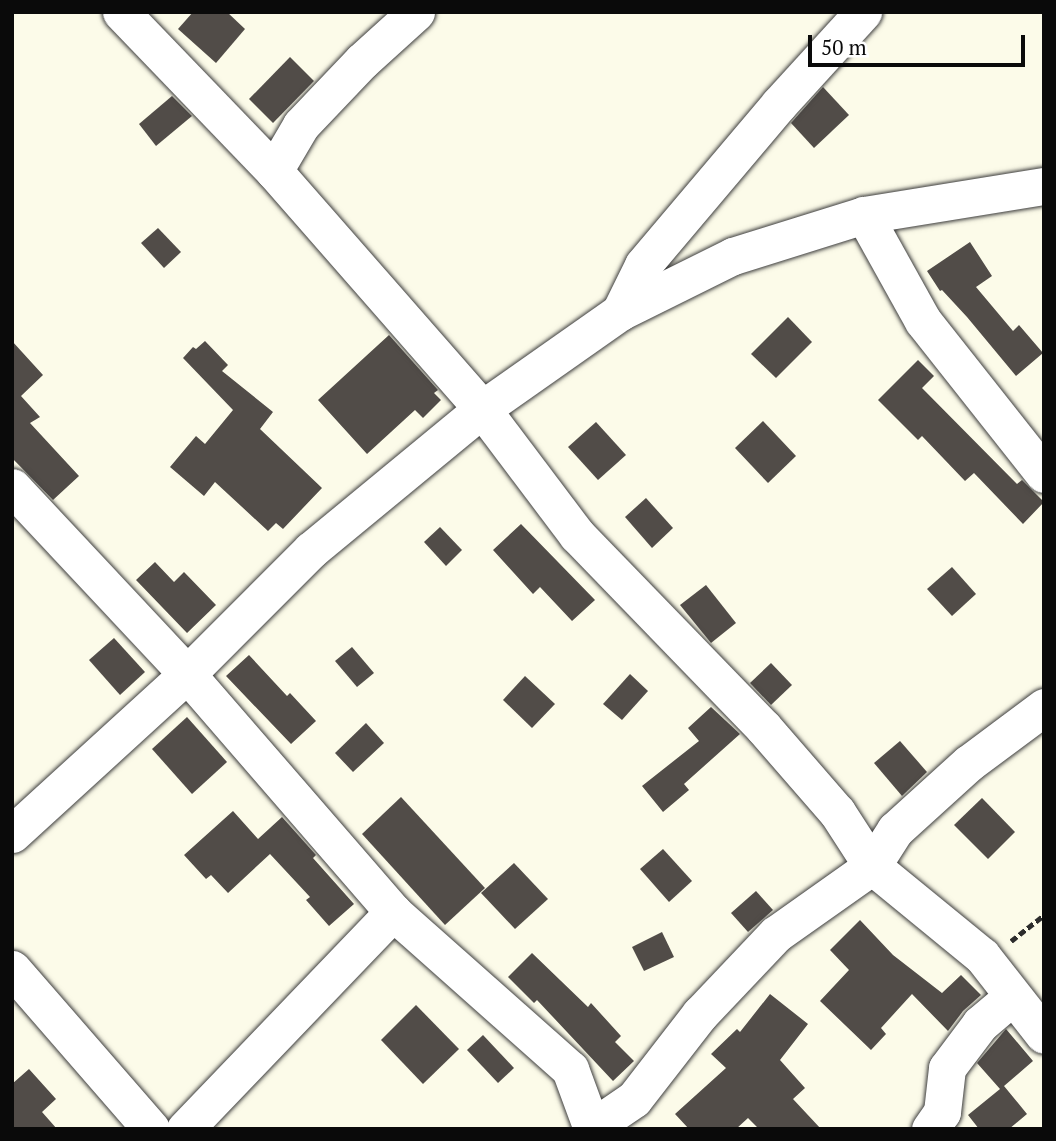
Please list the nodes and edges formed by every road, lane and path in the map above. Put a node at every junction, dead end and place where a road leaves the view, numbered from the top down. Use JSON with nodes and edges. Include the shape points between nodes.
{"nodes":[{"id":1,"x":121,"y":12,"type":"edge"},
{"id":2,"x":416,"y":12,"type":"edge"},
{"id":3,"x":863,"y":12,"type":"edge"},
{"id":4,"x":274,"y":171,"type":"junction"},
{"id":5,"x":1044,"y":186,"type":"edge"},
{"id":6,"x":864,"y":215,"type":"junction"},
{"id":7,"x":620,"y":312,"type":"junction"},
{"id":8,"x":482,"y":409,"type":"junction"},
{"id":9,"x":1044,"y":474,"type":"edge"},
{"id":10,"x":12,"y":487,"type":"edge"},
{"id":11,"x":187,"y":674,"type":"junction"},
{"id":12,"x":1044,"y":707,"type":"edge"},
{"id":13,"x":12,"y":834,"type":"edge"},
{"id":14,"x":872,"y":866,"type":"junction"},
{"id":15,"x":393,"y":912,"type":"junction"},
{"id":16,"x":1044,"y":915,"type":"edge"},
{"id":17,"x":982,"y":956,"type":"junction"},
{"id":18,"x":12,"y":969,"type":"edge"},
{"id":19,"x":1012,"y":997,"type":"junction"},
{"id":20,"x":1044,"y":1035,"type":"edge"},
{"id":21,"x":590,"y":1127,"type":"edge"},
{"id":22,"x":151,"y":1129,"type":"edge"},
{"id":23,"x":185,"y":1129,"type":"edge"},
{"id":24,"x":930,"y":1129,"type":"edge"}],
"edges":[{"from":1,"to":4,"type":"street"},
{"from":2,"to":4,"type":"street","via":[[301,125]]},
{"from":3,"to":7,"type":"street","via":[[643,265]]},
{"from":4,"to":8,"type":"street"},
{"from":5,"to":6,"type":"street"},
{"from":6,"to":7,"type":"street","via":[[733,256]]},
{"from":6,"to":9,"type":"street","via":[[923,321]]},
{"from":7,"to":8,"type":"street"},
{"from":8,"to":11,"type":"street","via":[[311,550]]},
{"from":8,"to":14,"type":"street","via":[[577,536],[763,727],[837,812]]},
{"from":10,"to":11,"type":"street"},
{"from":11,"to":13,"type":"street"},
{"from":11,"to":15,"type":"street"},
{"from":12,"to":14,"type":"street","via":[[969,763],[895,830]]},
{"from":14,"to":17,"type":"street"},
{"from":14,"to":21,"type":"street","via":[[776,934],[700,1014],[634,1100]]},
{"from":15,"to":21,"type":"street","via":[[570,1069]]},
{"from":15,"to":23,"type":"street"},
{"from":16,"to":17,"type":"path","via":[[1007,944]]},
{"from":17,"to":19,"type":"street"},
{"from":18,"to":22,"type":"street"},
{"from":19,"to":20,"type":"street"},
{"from":19,"to":24,"type":"street","via":[[980,1024],[947,1069],[942,1112]]}]}
